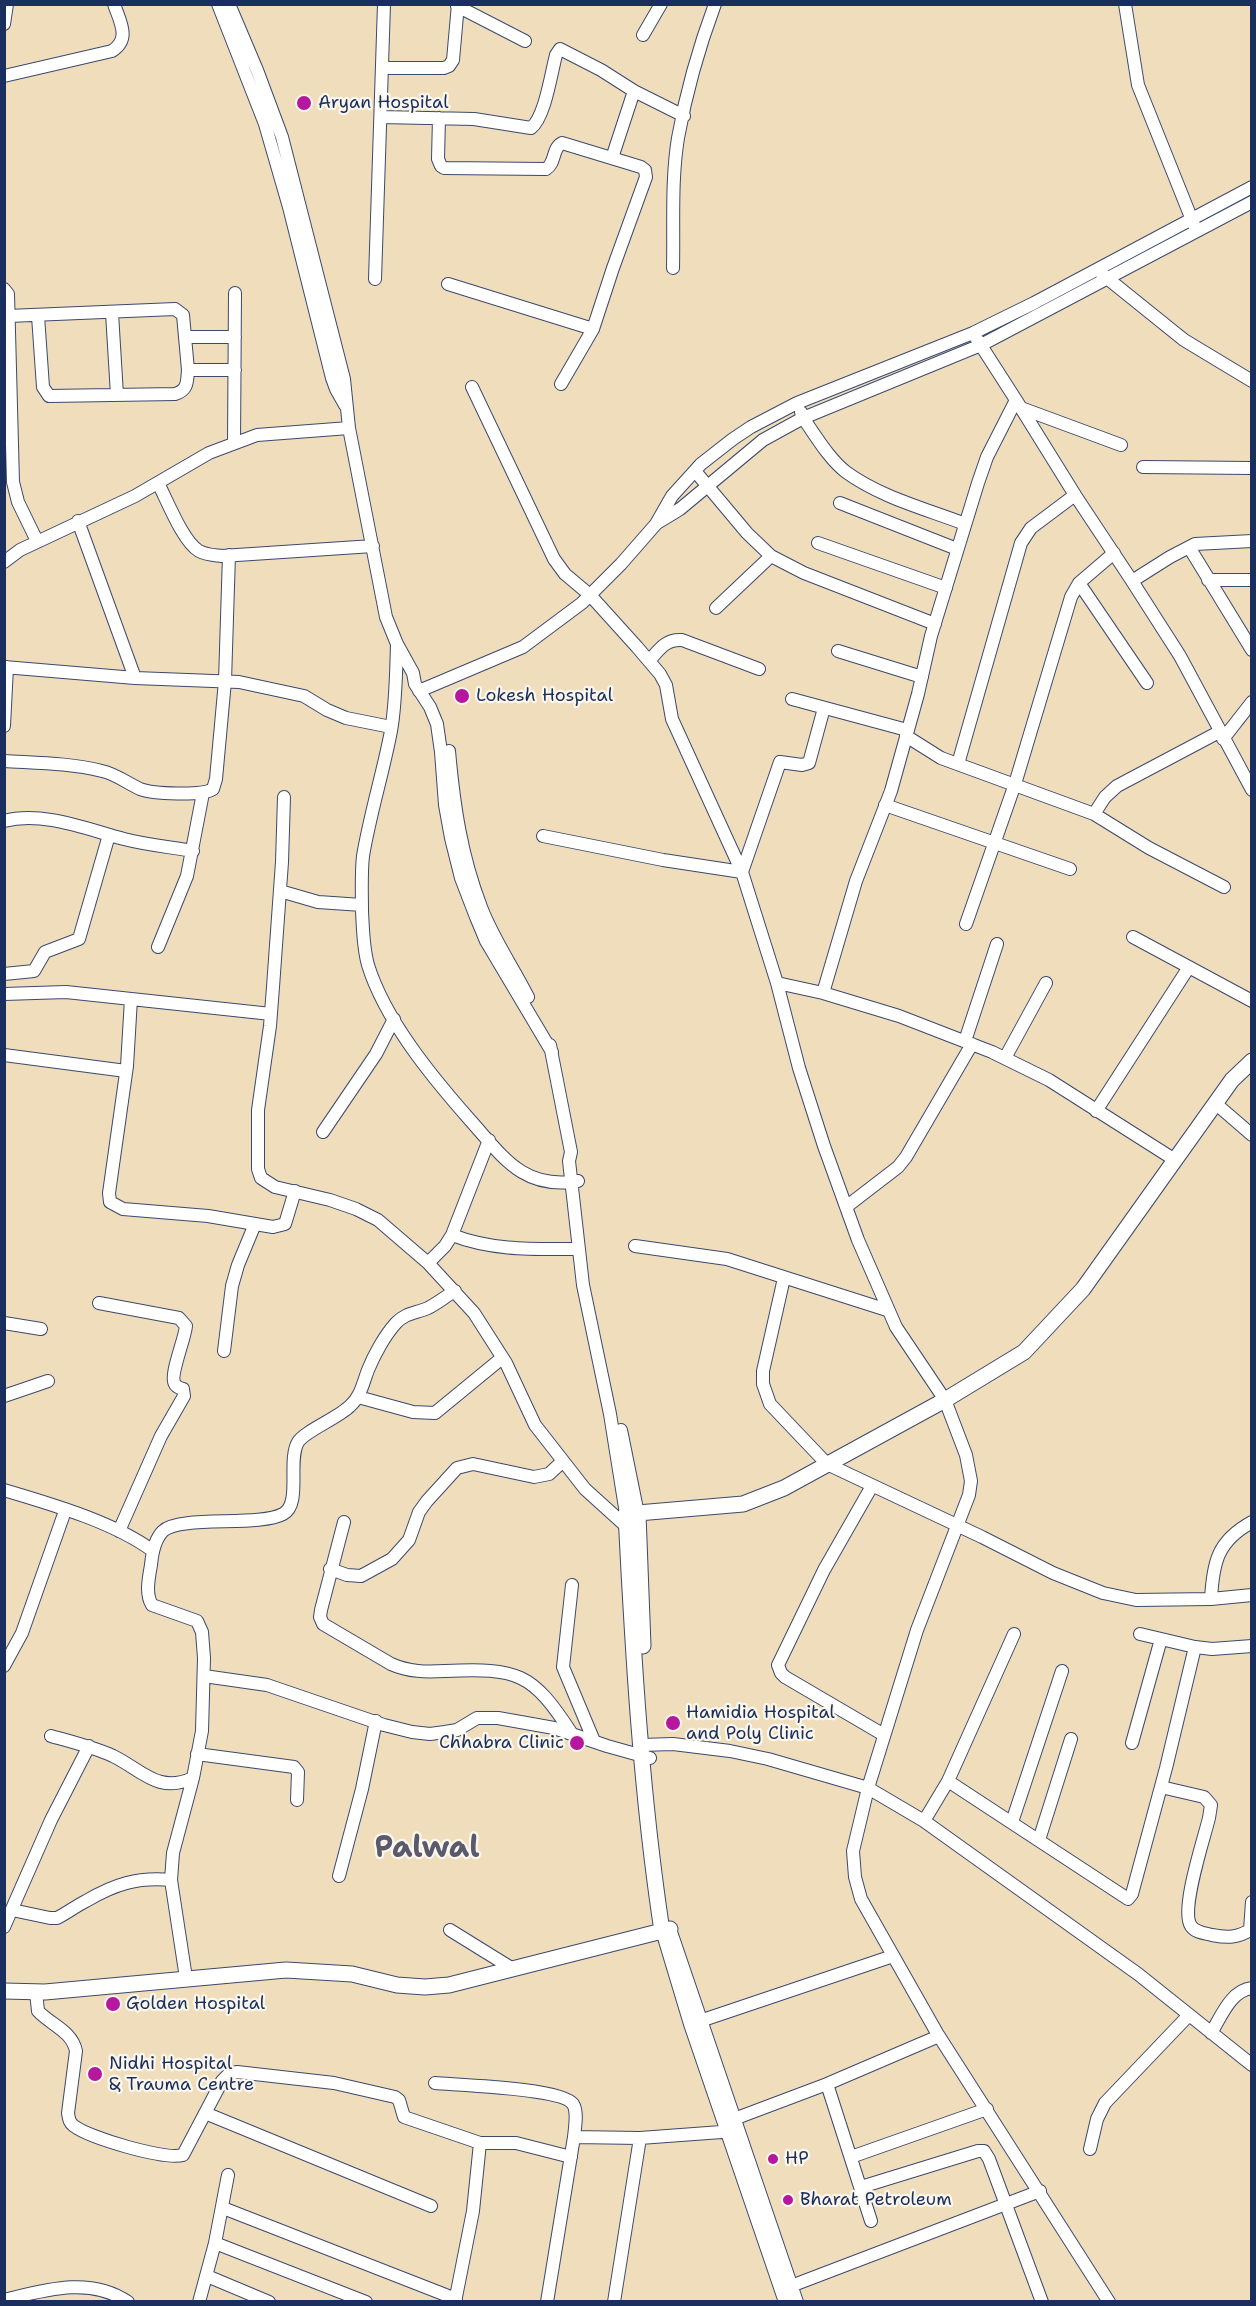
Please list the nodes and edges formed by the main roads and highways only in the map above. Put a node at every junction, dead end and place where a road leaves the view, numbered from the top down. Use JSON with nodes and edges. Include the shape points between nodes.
{"nodes":[{"id":1,"x":1251,"y":1062,"type":"edge"},
{"id":2,"x":4,"y":1991,"type":"edge"}],
"edges":[{"from":1,"to":2,"type":"main road","via":[[1232,1080],[1083,1288],[1024,1352],[784,1488],[743,1504],[632,1520],[654,1883],[666,1930],[449,1985],[425,1987],[352,1974],[286,1970],[36,1992]]}]}
